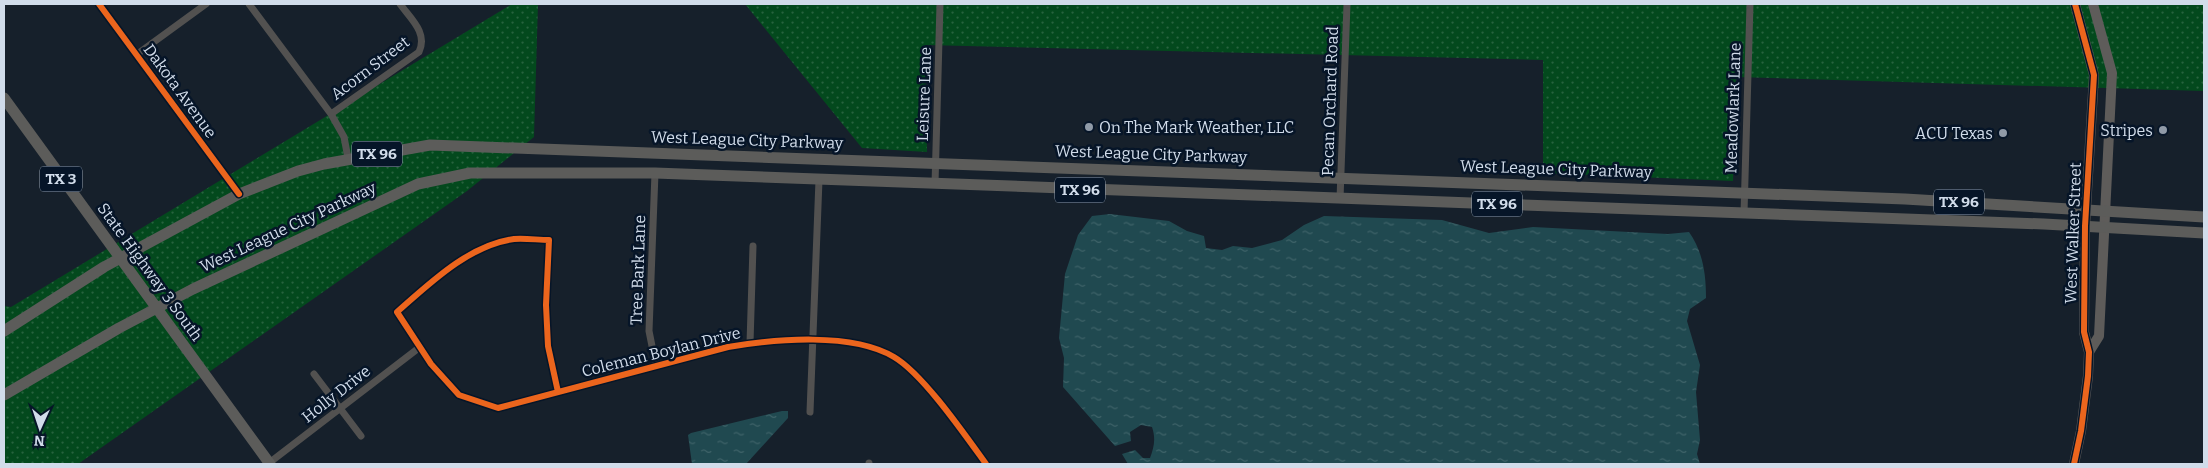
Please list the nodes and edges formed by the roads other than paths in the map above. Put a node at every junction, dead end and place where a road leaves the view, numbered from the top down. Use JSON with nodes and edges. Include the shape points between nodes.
{"nodes":[{"id":1,"x":99,"y":4,"type":"edge"},
{"id":2,"x":206,"y":4,"type":"edge"},
{"id":3,"x":249,"y":4,"type":"edge"},
{"id":4,"x":400,"y":4,"type":"edge"},
{"id":5,"x":940,"y":4,"type":"edge"},
{"id":6,"x":1347,"y":4,"type":"edge"},
{"id":7,"x":1750,"y":4,"type":"edge"},
{"id":8,"x":2075,"y":4,"type":"edge"},
{"id":9,"x":2094,"y":4,"type":"edge"},
{"id":10,"x":136,"y":55,"type":"junction"},
{"id":11,"x":4,"y":98,"type":"edge"},
{"id":12,"x":331,"y":114,"type":"junction"},
{"id":13,"x":655,"y":152,"type":"junction"},
{"id":14,"x":348,"y":158,"type":"junction"},
{"id":15,"x":935,"y":163,"type":"junction"},
{"id":16,"x":655,"y":173,"type":"junction"},
{"id":17,"x":1341,"y":177,"type":"junction"},
{"id":18,"x":819,"y":180,"type":"junction"},
{"id":19,"x":935,"y":184,"type":"junction"},
{"id":20,"x":1744,"y":192,"type":"junction"},
{"id":21,"x":239,"y":194,"type":"junction"},
{"id":22,"x":1340,"y":198,"type":"junction"},
{"id":23,"x":2086,"y":210,"type":"junction"},
{"id":24,"x":2104,"y":211,"type":"junction"},
{"id":25,"x":1744,"y":213,"type":"junction"},
{"id":26,"x":2204,"y":217,"type":"edge"},
{"id":27,"x":2085,"y":226,"type":"junction"},
{"id":28,"x":2104,"y":227,"type":"junction"},
{"id":29,"x":2204,"y":233,"type":"edge"},
{"id":30,"x":753,"y":246,"type":"dead end"},
{"id":31,"x":120,"y":259,"type":"junction"},
{"id":32,"x":156,"y":309,"type":"junction"},
{"id":33,"x":4,"y":331,"type":"edge"},
{"id":34,"x":812,"y":340,"type":"junction"},
{"id":35,"x":750,"y":343,"type":"junction"},
{"id":36,"x":420,"y":347,"type":"junction"},
{"id":37,"x":2089,"y":352,"type":"junction"},
{"id":38,"x":656,"y":366,"type":"junction"},
{"id":39,"x":314,"y":374,"type":"dead end"},
{"id":40,"x":558,"y":392,"type":"junction"},
{"id":41,"x":4,"y":395,"type":"edge"},
{"id":42,"x":339,"y":409,"type":"junction"},
{"id":43,"x":810,"y":412,"type":"dead end"},
{"id":44,"x":361,"y":436,"type":"dead end"},
{"id":45,"x":270,"y":463,"type":"edge"},
{"id":46,"x":986,"y":464,"type":"edge"},
{"id":47,"x":2074,"y":464,"type":"edge"}],
"edges":[{"from":1,"to":10,"type":"street","name":"Dakota Avenue"},
{"from":2,"to":10,"type":"street"},
{"from":3,"to":12,"type":"street"},
{"from":4,"to":12,"type":"street","name":"Acorn Street","via":[[421,31],[423,44],[419,52]]},
{"from":5,"to":15,"type":"street","name":"Leisure Lane"},
{"from":6,"to":17,"type":"street","name":"Pecan Orchard Road"},
{"from":7,"to":20,"type":"street","name":"Meadowlark Lane"},
{"from":8,"to":23,"type":"street","name":"West Walker Street","via":[[2094,75]]},
{"from":9,"to":24,"type":"street","name":"West Walker Street","via":[[2112,74]]},
{"from":10,"to":21,"type":"street","name":"Dakota Avenue"},
{"from":11,"to":31,"type":"main road","name":"State Highway 3 South","number":"TX 3"},
{"from":12,"to":14,"type":"street","via":[[344,137]]},
{"from":13,"to":14,"type":"main road","name":"West League City Parkway","number":"TX 96","via":[[430,145]]},
{"from":13,"to":15,"type":"main road","name":"West League City Parkway","number":"TX 96"},
{"from":13,"to":16,"type":"main road"},
{"from":14,"to":21,"type":"main road","name":"West League City Parkway","number":"TX 96","via":[[298,171]]},
{"from":15,"to":17,"type":"main road","name":"West League City Parkway","number":"TX 96"},
{"from":15,"to":19,"type":"street","name":"Leisure Lane"},
{"from":16,"to":18,"type":"main road","name":"West League City Parkway","number":"TX 96"},
{"from":16,"to":32,"type":"main road","name":"West League City Parkway","number":"TX 96","via":[[470,173],[418,184]]},
{"from":16,"to":38,"type":"street","name":"Tree Bark Lane","via":[[649,331]]},
{"from":17,"to":20,"type":"main road","name":"West League City Parkway","number":"TX 96"},
{"from":17,"to":22,"type":"street","name":"Pecan Orchard Road"},
{"from":18,"to":19,"type":"main road","name":"West League City Parkway","number":"TX 96"},
{"from":18,"to":34,"type":"street"},
{"from":19,"to":22,"type":"main road","name":"West League City Parkway","number":"TX 96"},
{"from":20,"to":23,"type":"main road","name":"West League City Parkway","number":"TX 96"},
{"from":20,"to":25,"type":"street","name":"Meadowlark Lane"},
{"from":21,"to":31,"type":"main road","name":"West League City Parkway","number":"TX 96"},
{"from":22,"to":25,"type":"main road","name":"West League City Parkway","number":"TX 96"},
{"from":23,"to":24,"type":"main road","name":"West League City Parkway","number":"TX 96"},
{"from":23,"to":27,"type":"street","name":"West Walker Street"},
{"from":24,"to":26,"type":"main road","name":"West League City Parkway","number":"TX 96"},
{"from":24,"to":28,"type":"street","name":"West Walker Street"},
{"from":25,"to":27,"type":"main road","name":"West League City Parkway","number":"TX 96"},
{"from":27,"to":28,"type":"main road","name":"West League City Parkway","number":"TX 96"},
{"from":27,"to":37,"type":"street","name":"West Walker Street","via":[[2084,332]]},
{"from":28,"to":29,"type":"main road","name":"West League City Parkway","number":"TX 96"},
{"from":28,"to":37,"type":"street","name":"West Walker Street","via":[[2099,336]]},
{"from":30,"to":35,"type":"street"},
{"from":31,"to":32,"type":"main road","name":"State Highway 3 South","number":"TX 3"},
{"from":31,"to":33,"type":"main road","number":"TX 96"},
{"from":32,"to":41,"type":"main road","number":"TX 96"},
{"from":32,"to":45,"type":"main road","name":"State Highway 3 South","number":"TX 3"},
{"from":34,"to":35,"type":"street","name":"Coleman Boylan Drive"},
{"from":34,"to":43,"type":"street"},
{"from":34,"to":46,"type":"street","name":"Coleman Boylan Drive","via":[[866,347],[894,357],[921,381]]},
{"from":35,"to":38,"type":"street","name":"Coleman Boylan Drive"},
{"from":36,"to":40,"type":"street","name":"Coleman Boylan Drive","via":[[459,395],[480,403],[498,408]]},
{"from":36,"to":40,"type":"street","name":"Coleman Boylan Drive","via":[[397,312],[417,294],[480,249],[514,239],[549,240],[548,346]]},
{"from":36,"to":42,"type":"street","name":"Holly Drive"},
{"from":37,"to":47,"type":"street","name":"West Walker Street","via":[[2081,431]]},
{"from":38,"to":40,"type":"street","name":"Coleman Boylan Drive"},
{"from":39,"to":42,"type":"street"},
{"from":42,"to":44,"type":"street"},
{"from":42,"to":45,"type":"street","name":"Holly Drive"}]}
